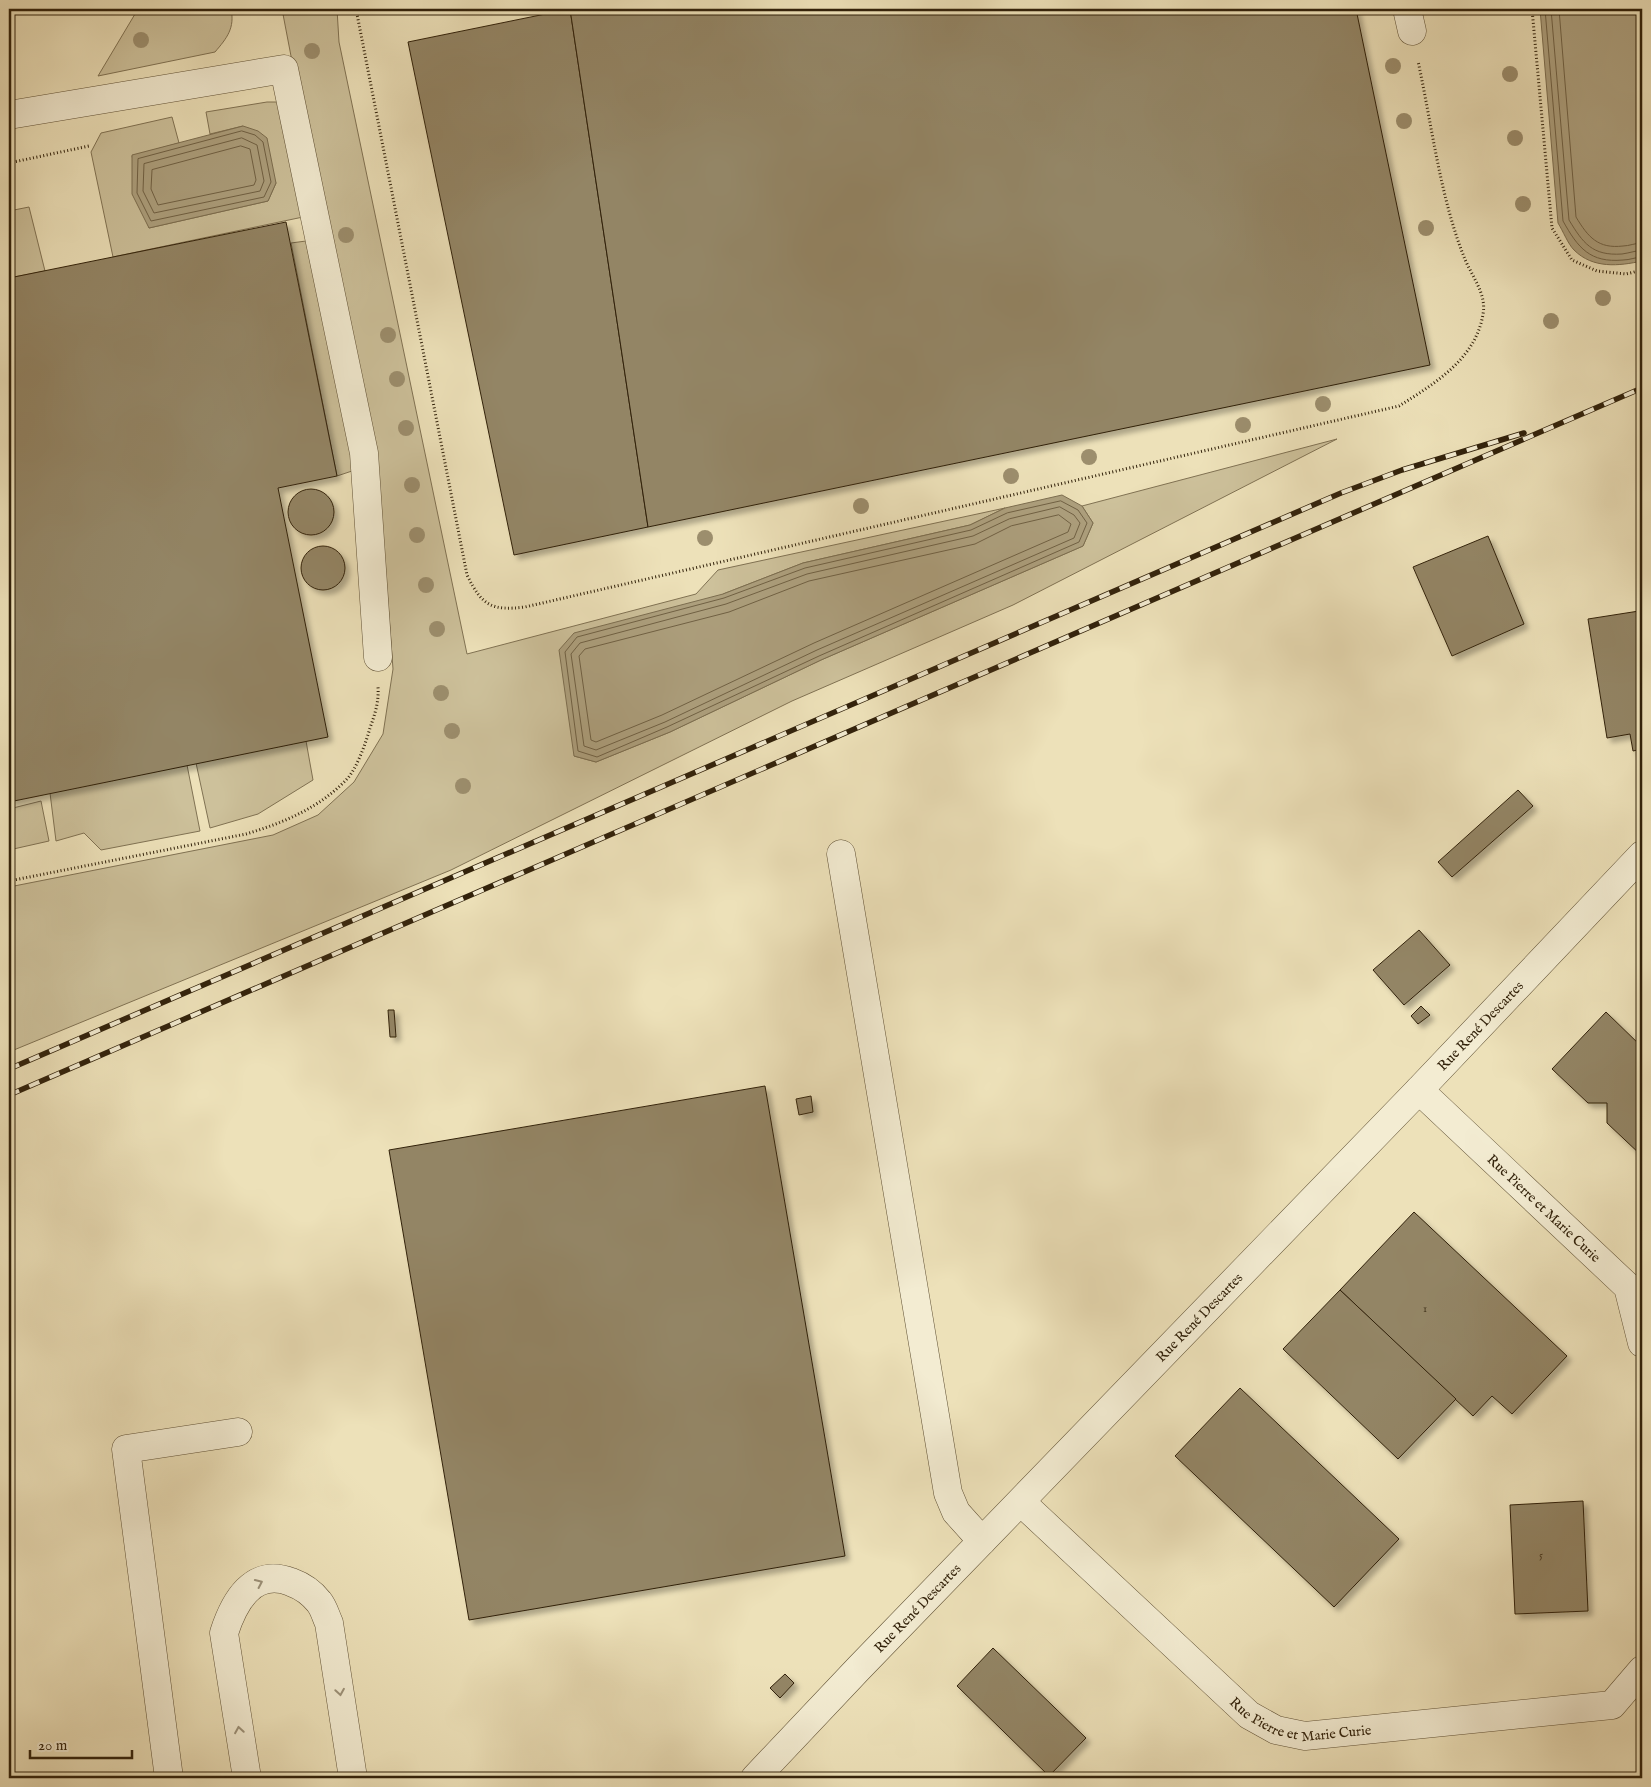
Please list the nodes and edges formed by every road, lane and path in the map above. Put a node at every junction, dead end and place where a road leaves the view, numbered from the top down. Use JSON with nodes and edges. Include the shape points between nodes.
{"nodes":[{"id":1,"x":356,"y":9,"type":"edge"},
{"id":2,"x":1532,"y":9,"type":"edge"},
{"id":3,"x":1410,"y":20,"type":"edge"},
{"id":4,"x":9,"y":115,"type":"edge"},
{"id":5,"x":89,"y":146,"type":"dead end"},
{"id":6,"x":9,"y":163,"type":"edge"},
{"id":7,"x":1642,"y":270,"type":"edge"},
{"id":8,"x":378,"y":657,"type":"joint"},
{"id":9,"x":841,"y":854,"type":"dead end"},
{"id":10,"x":1642,"y":855,"type":"edge"},
{"id":11,"x":9,"y":880,"type":"edge"},
{"id":12,"x":1420,"y":1090,"type":"junction"},
{"id":13,"x":1642,"y":1343,"type":"edge"},
{"id":14,"x":238,"y":1432,"type":"dead end"},
{"id":15,"x":1021,"y":1502,"type":"junction"},
{"id":16,"x":982,"y":1541,"type":"junction"},
{"id":17,"x":1642,"y":1670,"type":"edge"},
{"id":18,"x":169,"y":1778,"type":"edge"},
{"id":19,"x":247,"y":1778,"type":"edge"},
{"id":20,"x":353,"y":1778,"type":"edge"},
{"id":21,"x":755,"y":1778,"type":"edge"}],
"edges":[{"from":1,"to":3,"type":"path","via":[[467,575],[487,604],[503,609],[525,607],[1399,406],[1426,389],[1452,370],[1473,342],[1484,313],[1482,295],[1464,257],[1449,210]]},
{"from":2,"to":7,"type":"path","via":[[1552,228],[1572,260],[1597,271],[1626,274]]},
{"from":4,"to":8,"type":"street","via":[[284,69],[364,453]]},
{"from":5,"to":6,"type":"path"},
{"from":8,"to":11,"type":"path","via":[[379,700],[365,744],[348,779],[309,809],[277,825],[246,834]]},
{"from":9,"to":16,"type":"street","via":[[948,1493],[956,1512]]},
{"from":10,"to":12,"type":"street","name":"Rue René Descartes"},
{"from":12,"to":13,"type":"street","name":"Rue Pierre et Marie Curie","via":[[1628,1287]]},
{"from":12,"to":15,"type":"street","name":"Rue René Descartes"},
{"from":14,"to":18,"type":"street","via":[[126,1449]]},
{"from":15,"to":16,"type":"street","name":"Rue René Descartes"},
{"from":15,"to":17,"type":"street","name":"Rue Pierre et Marie Curie","via":[[1249,1715],[1276,1730],[1305,1736],[1612,1705]]},
{"from":16,"to":21,"type":"street","name":"Rue René Descartes"},
{"from":19,"to":20,"type":"street","one_way":true,"via":[[224,1633],[231,1611],[247,1590],[260,1580],[280,1578],[302,1586],[320,1602],[329,1624]]}]}
